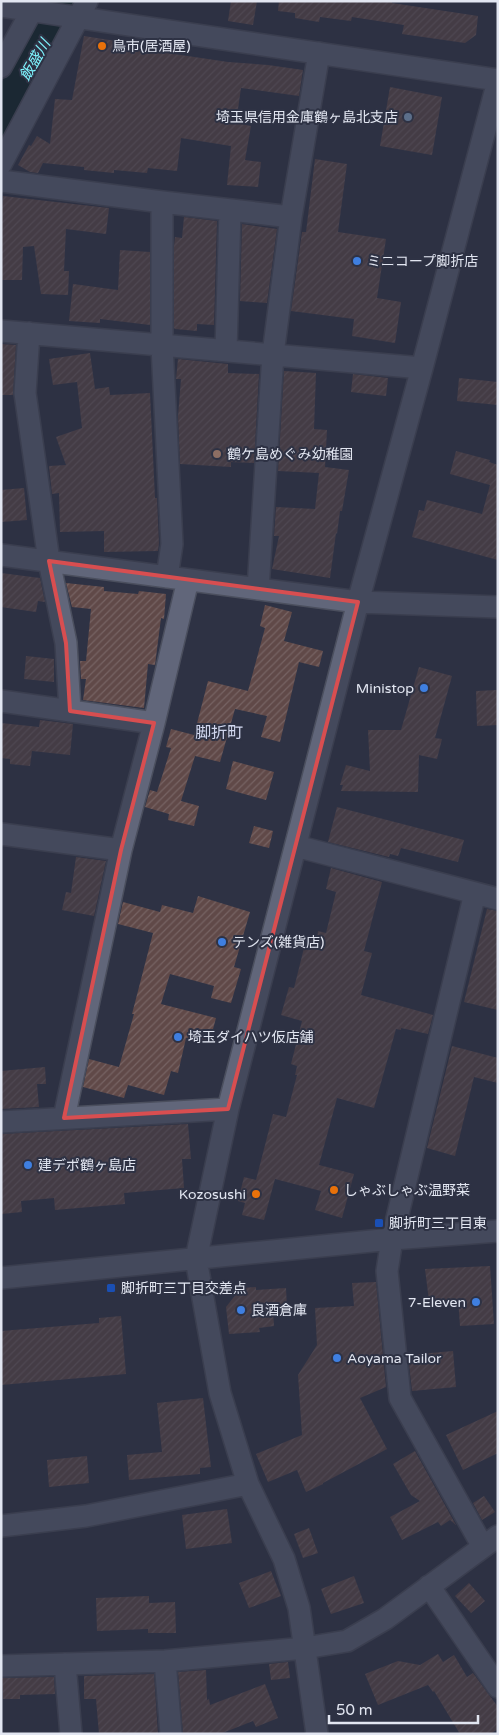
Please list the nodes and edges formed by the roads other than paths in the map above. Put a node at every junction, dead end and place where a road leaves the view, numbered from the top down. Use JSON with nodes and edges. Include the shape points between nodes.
{"nodes":[{"id":1,"x":1,"y":6,"type":"edge"},
{"id":2,"x":35,"y":6,"type":"edge"},
{"id":3,"x":83,"y":9,"type":"edge"},
{"id":4,"x":319,"y":53,"type":"junction"},
{"id":5,"x":1,"y":67,"type":"edge"},
{"id":6,"x":498,"y":81,"type":"edge"},
{"id":7,"x":1,"y":164,"type":"edge"},
{"id":8,"x":1,"y":181,"type":"edge"},
{"id":9,"x":162,"y":202,"type":"junction"},
{"id":10,"x":230,"y":210,"type":"junction"},
{"id":11,"x":291,"y":217,"type":"junction"},
{"id":12,"x":1,"y":330,"type":"edge"},
{"id":13,"x":29,"y":333,"type":"junction"},
{"id":14,"x":162,"y":346,"type":"junction"},
{"id":15,"x":226,"y":350,"type":"junction"},
{"id":16,"x":273,"y":354,"type":"junction"},
{"id":17,"x":422,"y":368,"type":"junction"},
{"id":18,"x":1,"y":555,"type":"edge"},
{"id":19,"x":48,"y":561,"type":"junction"},
{"id":20,"x":167,"y":577,"type":"junction"},
{"id":21,"x":188,"y":580,"type":"junction"},
{"id":22,"x":258,"y":589,"type":"junction"},
{"id":23,"x":358,"y":602,"type":"junction"},
{"id":24,"x":498,"y":607,"type":"edge"},
{"id":25,"x":1,"y":701,"type":"edge"},
{"id":26,"x":70,"y":711,"type":"junction"},
{"id":27,"x":154,"y":723,"type":"junction"},
{"id":28,"x":1,"y":834,"type":"edge"},
{"id":29,"x":296,"y":846,"type":"junction"},
{"id":30,"x":121,"y":850,"type":"junction"},
{"id":31,"x":475,"y":894,"type":"junction"},
{"id":32,"x":498,"y":899,"type":"edge"},
{"id":33,"x":228,"y":1109,"type":"junction"},
{"id":34,"x":64,"y":1118,"type":"junction"},
{"id":35,"x":1,"y":1122,"type":"edge"},
{"id":36,"x":498,"y":1231,"type":"edge"},
{"id":37,"x":392,"y":1239,"type":"junction"},
{"id":38,"x":196,"y":1259,"type":"junction"},
{"id":39,"x":1,"y":1278,"type":"edge"},
{"id":40,"x":248,"y":1484,"type":"junction"},
{"id":41,"x":1,"y":1526,"type":"edge"},
{"id":42,"x":491,"y":1542,"type":"edge"},
{"id":43,"x":429,"y":1586,"type":"junction"},
{"id":44,"x":305,"y":1648,"type":"junction"},
{"id":45,"x":165,"y":1661,"type":"junction"},
{"id":46,"x":65,"y":1664,"type":"junction"},
{"id":47,"x":1,"y":1666,"type":"edge"},
{"id":48,"x":498,"y":1687,"type":"edge"},
{"id":49,"x":72,"y":1734,"type":"edge"},
{"id":50,"x":171,"y":1734,"type":"edge"},
{"id":51,"x":317,"y":1734,"type":"edge"}],
"edges":[{"from":1,"to":2,"type":"street"},
{"from":2,"to":3,"type":"street"},
{"from":2,"to":5,"type":"street"},
{"from":3,"to":4,"type":"street"},
{"from":3,"to":7,"type":"street"},
{"from":4,"to":6,"type":"street"},
{"from":4,"to":11,"type":"street"},
{"from":6,"to":17,"type":"street"},
{"from":8,"to":9,"type":"street"},
{"from":9,"to":10,"type":"street"},
{"from":9,"to":14,"type":"street"},
{"from":10,"to":11,"type":"street"},
{"from":10,"to":15,"type":"street"},
{"from":11,"to":16,"type":"street"},
{"from":12,"to":13,"type":"street"},
{"from":13,"to":14,"type":"street"},
{"from":13,"to":19,"type":"street","via":[[25,393]]},
{"from":14,"to":15,"type":"street"},
{"from":14,"to":20,"type":"street","via":[[172,544]]},
{"from":15,"to":16,"type":"street"},
{"from":16,"to":17,"type":"street"},
{"from":16,"to":22,"type":"street"},
{"from":17,"to":23,"type":"street"},
{"from":18,"to":19,"type":"street"},
{"from":19,"to":20,"type":"street"},
{"from":19,"to":26,"type":"street","via":[[66,642]]},
{"from":20,"to":21,"type":"street"},
{"from":21,"to":22,"type":"street"},
{"from":21,"to":27,"type":"street"},
{"from":22,"to":23,"type":"street"},
{"from":23,"to":24,"type":"street"},
{"from":23,"to":29,"type":"street"},
{"from":25,"to":26,"type":"street"},
{"from":26,"to":27,"type":"street"},
{"from":27,"to":30,"type":"street"},
{"from":28,"to":30,"type":"street"},
{"from":29,"to":31,"type":"street"},
{"from":29,"to":33,"type":"street"},
{"from":30,"to":34,"type":"street"},
{"from":31,"to":32,"type":"street"},
{"from":31,"to":37,"type":"street"},
{"from":33,"to":34,"type":"street"},
{"from":33,"to":38,"type":"street"},
{"from":34,"to":35,"type":"street"},
{"from":36,"to":37,"type":"street"},
{"from":37,"to":38,"type":"street"},
{"from":37,"to":42,"type":"street","via":[[387,1271],[400,1398]]},
{"from":38,"to":39,"type":"street"},
{"from":38,"to":40,"type":"street","via":[[220,1393]]},
{"from":40,"to":41,"type":"street","via":[[86,1516]]},
{"from":40,"to":44,"type":"street","via":[[284,1559],[299,1608]]},
{"from":42,"to":43,"type":"street"},
{"from":43,"to":44,"type":"street","via":[[385,1619],[347,1641]]},
{"from":43,"to":48,"type":"street"},
{"from":44,"to":45,"type":"street"},
{"from":44,"to":51,"type":"street"},
{"from":45,"to":46,"type":"street"},
{"from":45,"to":50,"type":"street"},
{"from":46,"to":47,"type":"street"},
{"from":46,"to":49,"type":"street"}]}
